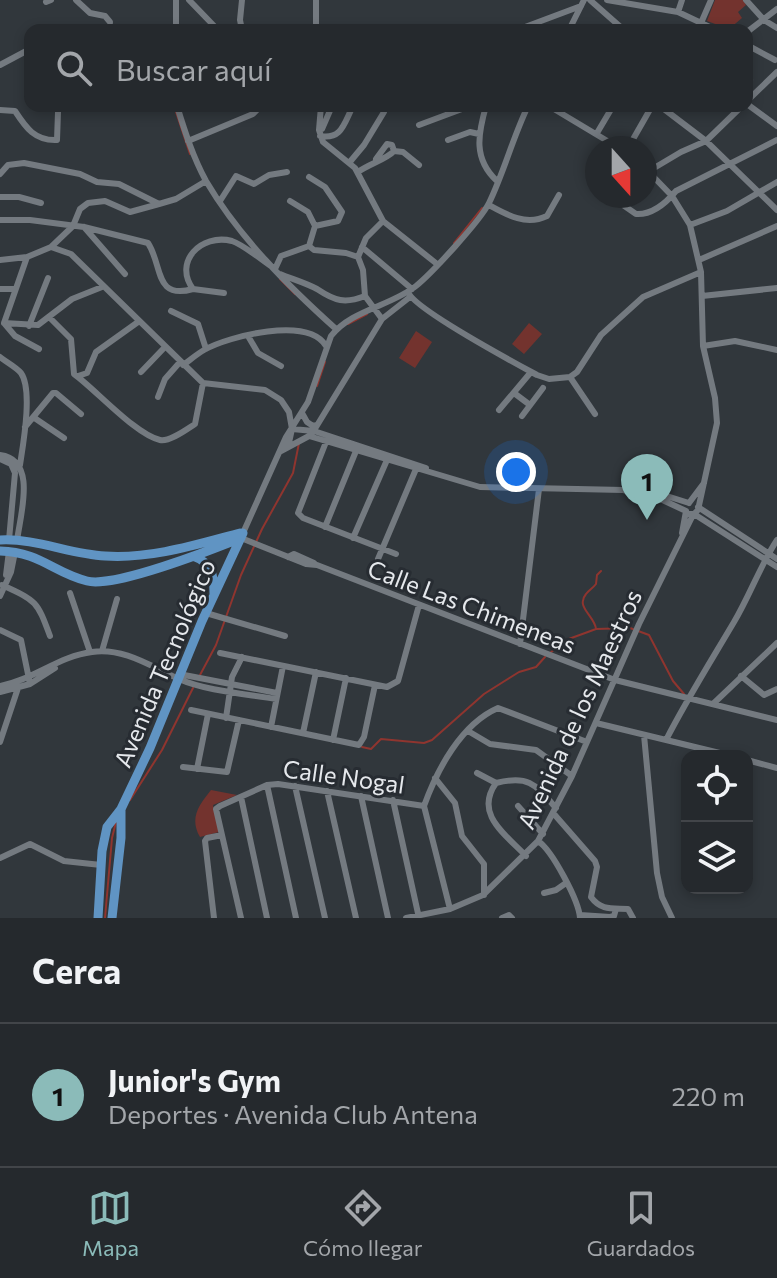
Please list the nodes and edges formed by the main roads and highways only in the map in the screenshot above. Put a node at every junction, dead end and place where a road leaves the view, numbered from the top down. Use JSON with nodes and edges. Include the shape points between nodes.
{"nodes":[{"id":1,"x":8,"y":546,"type":"edge"},
{"id":2,"x":189,"y":553,"type":"junction"},
{"id":3,"x":152,"y":554,"type":"junction"},
{"id":4,"x":139,"y":573,"type":"junction"},
{"id":5,"x":214,"y":595,"type":"junction"},
{"id":6,"x":121,"y":809,"type":"junction"},
{"id":7,"x":122,"y":826,"type":"junction"},
{"id":8,"x":107,"y":827,"type":"junction"},
{"id":9,"x":98,"y":918,"type":"edge"},
{"id":10,"x":112,"y":918,"type":"edge"}],
"edges":[{"from":1,"to":3,"type":"main road","via":[[106,556]]},
{"from":1,"to":4,"type":"main road","via":[[89,582]]},
{"from":2,"to":3,"type":"main road"},
{"from":2,"to":4,"type":"main road"},
{"from":2,"to":5,"type":"main road","via":[[206,561],[212,571]]},
{"from":2,"to":5,"type":"main road","name":"Avenida Tecnológico","via":[[242,535]]},
{"from":3,"to":4,"type":"main road","via":[[156,564]]},
{"from":5,"to":6,"type":"main road","name":"Avenida Tecnológico"},
{"from":6,"to":7,"type":"main road","name":"Avenida Tecnológico"},
{"from":6,"to":8,"type":"main road","name":"Avenida Tecnológico"},
{"from":7,"to":8,"type":"main road"},
{"from":7,"to":10,"type":"main road","name":"Avenida Tecnológico"},
{"from":8,"to":9,"type":"main road","name":"Avenida Tecnológico"}]}
